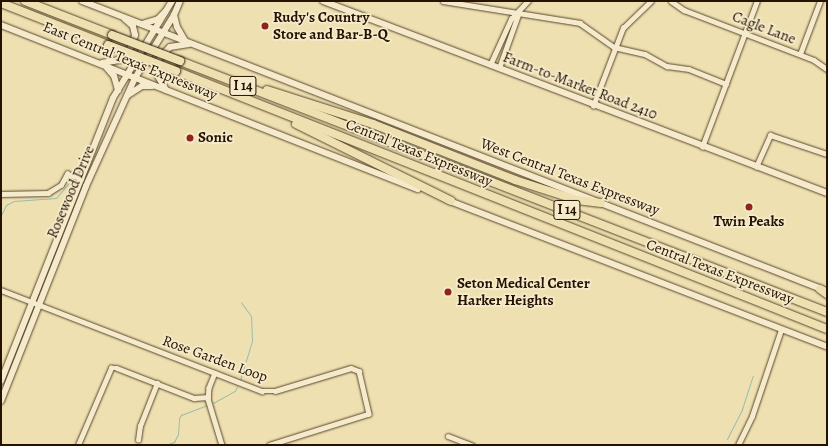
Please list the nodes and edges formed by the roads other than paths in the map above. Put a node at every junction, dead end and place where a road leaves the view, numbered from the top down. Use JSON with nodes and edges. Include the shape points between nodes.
{"nodes":[{"id":1,"x":25,"y":1,"type":"edge"},
{"id":2,"x":82,"y":1,"type":"edge"},
{"id":3,"x":172,"y":1,"type":"edge"},
{"id":4,"x":180,"y":1,"type":"edge"},
{"id":5,"x":323,"y":1,"type":"edge"},
{"id":6,"x":443,"y":1,"type":"edge"},
{"id":7,"x":528,"y":1,"type":"edge"},
{"id":8,"x":651,"y":1,"type":"edge"},
{"id":9,"x":671,"y":1,"type":"edge"},
{"id":10,"x":757,"y":1,"type":"edge"},
{"id":11,"x":820,"y":1,"type":"edge"},
{"id":12,"x":1,"y":3,"type":"edge"},
{"id":13,"x":469,"y":3,"type":"edge"},
{"id":14,"x":169,"y":8,"type":"junction"},
{"id":15,"x":519,"y":12,"type":"junction"},
{"id":16,"x":174,"y":15,"type":"junction"},
{"id":17,"x":121,"y":16,"type":"junction"},
{"id":18,"x":141,"y":24,"type":"junction"},
{"id":19,"x":1,"y":25,"type":"edge"},
{"id":20,"x":160,"y":31,"type":"junction"},
{"id":21,"x":745,"y":34,"type":"junction"},
{"id":22,"x":188,"y":42,"type":"junction"},
{"id":23,"x":614,"y":47,"type":"junction"},
{"id":24,"x":800,"y":54,"type":"junction"},
{"id":25,"x":101,"y":64,"type":"junction"},
{"id":26,"x":490,"y":65,"type":"junction"},
{"id":27,"x":499,"y":68,"type":"junction"},
{"id":28,"x":827,"y":69,"type":"edge"},
{"id":29,"x":128,"y":75,"type":"junction"},
{"id":30,"x":135,"y":78,"type":"junction"},
{"id":31,"x":239,"y":84,"type":"junction"},
{"id":32,"x":726,"y":84,"type":"junction"},
{"id":33,"x":156,"y":86,"type":"junction"},
{"id":34,"x":118,"y":90,"type":"junction"},
{"id":35,"x":166,"y":90,"type":"junction"},
{"id":36,"x":126,"y":98,"type":"junction"},
{"id":37,"x":593,"y":106,"type":"junction"},
{"id":38,"x":278,"y":112,"type":"junction"},
{"id":39,"x":702,"y":147,"type":"junction"},
{"id":40,"x":827,"y":154,"type":"edge"},
{"id":41,"x":756,"y":166,"type":"junction"},
{"id":42,"x":82,"y":178,"type":"junction"},
{"id":43,"x":827,"y":193,"type":"edge"},
{"id":44,"x":1,"y":194,"type":"edge"},
{"id":45,"x":451,"y":201,"type":"junction"},
{"id":46,"x":601,"y":203,"type":"junction"},
{"id":47,"x":1,"y":290,"type":"edge"},
{"id":48,"x":825,"y":292,"type":"edge"},
{"id":49,"x":32,"y":302,"type":"junction"},
{"id":50,"x":39,"y":305,"type":"junction"},
{"id":51,"x":827,"y":312,"type":"edge"},
{"id":52,"x":827,"y":329,"type":"edge"},
{"id":53,"x":781,"y":330,"type":"junction"},
{"id":54,"x":827,"y":347,"type":"edge"},
{"id":55,"x":215,"y":373,"type":"junction"},
{"id":56,"x":1,"y":381,"type":"edge"},
{"id":57,"x":157,"y":383,"type":"junction"},
{"id":58,"x":208,"y":397,"type":"junction"},
{"id":59,"x":1,"y":401,"type":"edge"},
{"id":60,"x":448,"y":436,"type":"dead end"},
{"id":61,"x":138,"y":440,"type":"dead end"},
{"id":62,"x":78,"y":445,"type":"edge"},
{"id":63,"x":222,"y":445,"type":"edge"},
{"id":64,"x":270,"y":445,"type":"edge"},
{"id":65,"x":472,"y":445,"type":"edge"},
{"id":66,"x":738,"y":445,"type":"edge"}],
"edges":[{"from":1,"to":31,"type":"highway","name":"Central Texas Expressway","number":"I 14","bridge":true},
{"from":2,"to":17,"type":"main road"},
{"from":3,"to":14,"type":"main road","name":"Rosewood Drive"},
{"from":4,"to":16,"type":"main road","name":"Rosewood Drive"},
{"from":5,"to":26,"type":"main road","name":"Farm-to-Market Road 2410"},
{"from":6,"to":13,"type":"street"},
{"from":7,"to":15,"type":"street"},
{"from":8,"to":23,"type":"street","via":[[627,22]]},
{"from":9,"to":21,"type":"street","name":"Cagle Lane","via":[[684,10]]},
{"from":10,"to":21,"type":"street"},
{"from":11,"to":24,"type":"street"},
{"from":12,"to":38,"type":"highway","name":"Central Texas Expressway","number":"I 14","bridge":true},
{"from":13,"to":15,"type":"street"},
{"from":14,"to":18,"type":"main road","via":[[158,19]]},
{"from":14,"to":20,"type":"main road","name":"Rosewood Drive"},
{"from":15,"to":23,"type":"street","via":[[580,23]]},
{"from":15,"to":26,"type":"street","via":[[511,19]]},
{"from":15,"to":27,"type":"street"},
{"from":16,"to":20,"type":"main road","name":"Rosewood Drive"},
{"from":16,"to":22,"type":"main road","via":[[177,27]]},
{"from":17,"to":18,"type":"main road"},
{"from":17,"to":25,"type":"main road","via":[[132,26],[135,35],[130,49],[124,59]]},
{"from":18,"to":20,"type":"main road"},
{"from":19,"to":25,"type":"main road","name":"East Central Texas Expressway"},
{"from":20,"to":22,"type":"main road"},
{"from":20,"to":29,"type":"main road","name":"Rosewood Drive"},
{"from":20,"to":30,"type":"main road","name":"Rosewood Drive"},
{"from":21,"to":24,"type":"street","name":"Cagle Lane"},
{"from":21,"to":32,"type":"street"},
{"from":22,"to":35,"type":"main road","via":[[170,47],[160,57],[155,71]]},
{"from":22,"to":46,"type":"main road","name":"West Central Texas Expressway"},
{"from":23,"to":32,"type":"street","via":[[645,54],[667,66],[689,68]]},
{"from":23,"to":37,"type":"street"},
{"from":24,"to":28,"type":"street","name":"Cagle Lane"},
{"from":25,"to":29,"type":"main road","name":"East Central Texas Expressway"},
{"from":25,"to":34,"type":"main road","via":[[114,76]]},
{"from":26,"to":27,"type":"main road","name":"Farm-to-Market Road 2410"},
{"from":27,"to":37,"type":"main road","name":"Farm-to-Market Road 2410"},
{"from":29,"to":30,"type":"main road","name":"East Central Texas Expressway"},
{"from":29,"to":34,"type":"main road","name":"Rosewood Drive"},
{"from":30,"to":33,"type":"main road","name":"East Central Texas Expressway"},
{"from":30,"to":36,"type":"main road","name":"Rosewood Drive"},
{"from":31,"to":46,"type":"highway","via":[[254,86],[373,124],[554,193],[591,203]]},
{"from":31,"to":51,"type":"highway","name":"Central Texas Expressway","number":"I 14"},
{"from":32,"to":39,"type":"street"},
{"from":33,"to":35,"type":"main road","name":"East Central Texas Expressway"},
{"from":33,"to":36,"type":"main road","via":[[142,86]]},
{"from":34,"to":42,"type":"main road","name":"Rosewood Drive"},
{"from":35,"to":45,"type":"main road","name":"East Central Texas Expressway"},
{"from":36,"to":50,"type":"main road","name":"Rosewood Drive","via":[[86,186]]},
{"from":37,"to":39,"type":"main road","name":"Farm-to-Market Road 2410"},
{"from":38,"to":45,"type":"highway"},
{"from":38,"to":52,"type":"highway","name":"Central Texas Expressway","number":"I 14"},
{"from":39,"to":41,"type":"main road","name":"Farm-to-Market Road 2410"},
{"from":40,"to":41,"type":"street","via":[[770,135]]},
{"from":41,"to":43,"type":"main road","name":"Farm-to-Market Road 2410"},
{"from":42,"to":44,"type":"street","via":[[67,174],[61,185],[48,193]]},
{"from":42,"to":49,"type":"main road","name":"Rosewood Drive"},
{"from":45,"to":53,"type":"main road"},
{"from":46,"to":48,"type":"main road","name":"West Central Texas Expressway"},
{"from":47,"to":49,"type":"street","name":"Rose Garden Loop"},
{"from":49,"to":50,"type":"street","name":"Rose Garden Loop"},
{"from":49,"to":56,"type":"main road","name":"Rosewood Drive"},
{"from":50,"to":55,"type":"street","name":"Rose Garden Loop"},
{"from":50,"to":59,"type":"main road","name":"Rosewood Drive"},
{"from":53,"to":54,"type":"main road"},
{"from":53,"to":66,"type":"street","via":[[752,416]]},
{"from":55,"to":58,"type":"street"},
{"from":55,"to":64,"type":"street","name":"Rose Garden Loop","via":[[268,392],[351,368],[359,371],[370,414]]},
{"from":57,"to":58,"type":"street","via":[[194,398]]},
{"from":57,"to":61,"type":"street","via":[[140,426]]},
{"from":57,"to":62,"type":"street","via":[[111,368]]},
{"from":58,"to":63,"type":"street"},
{"from":60,"to":65,"type":"street"}]}
